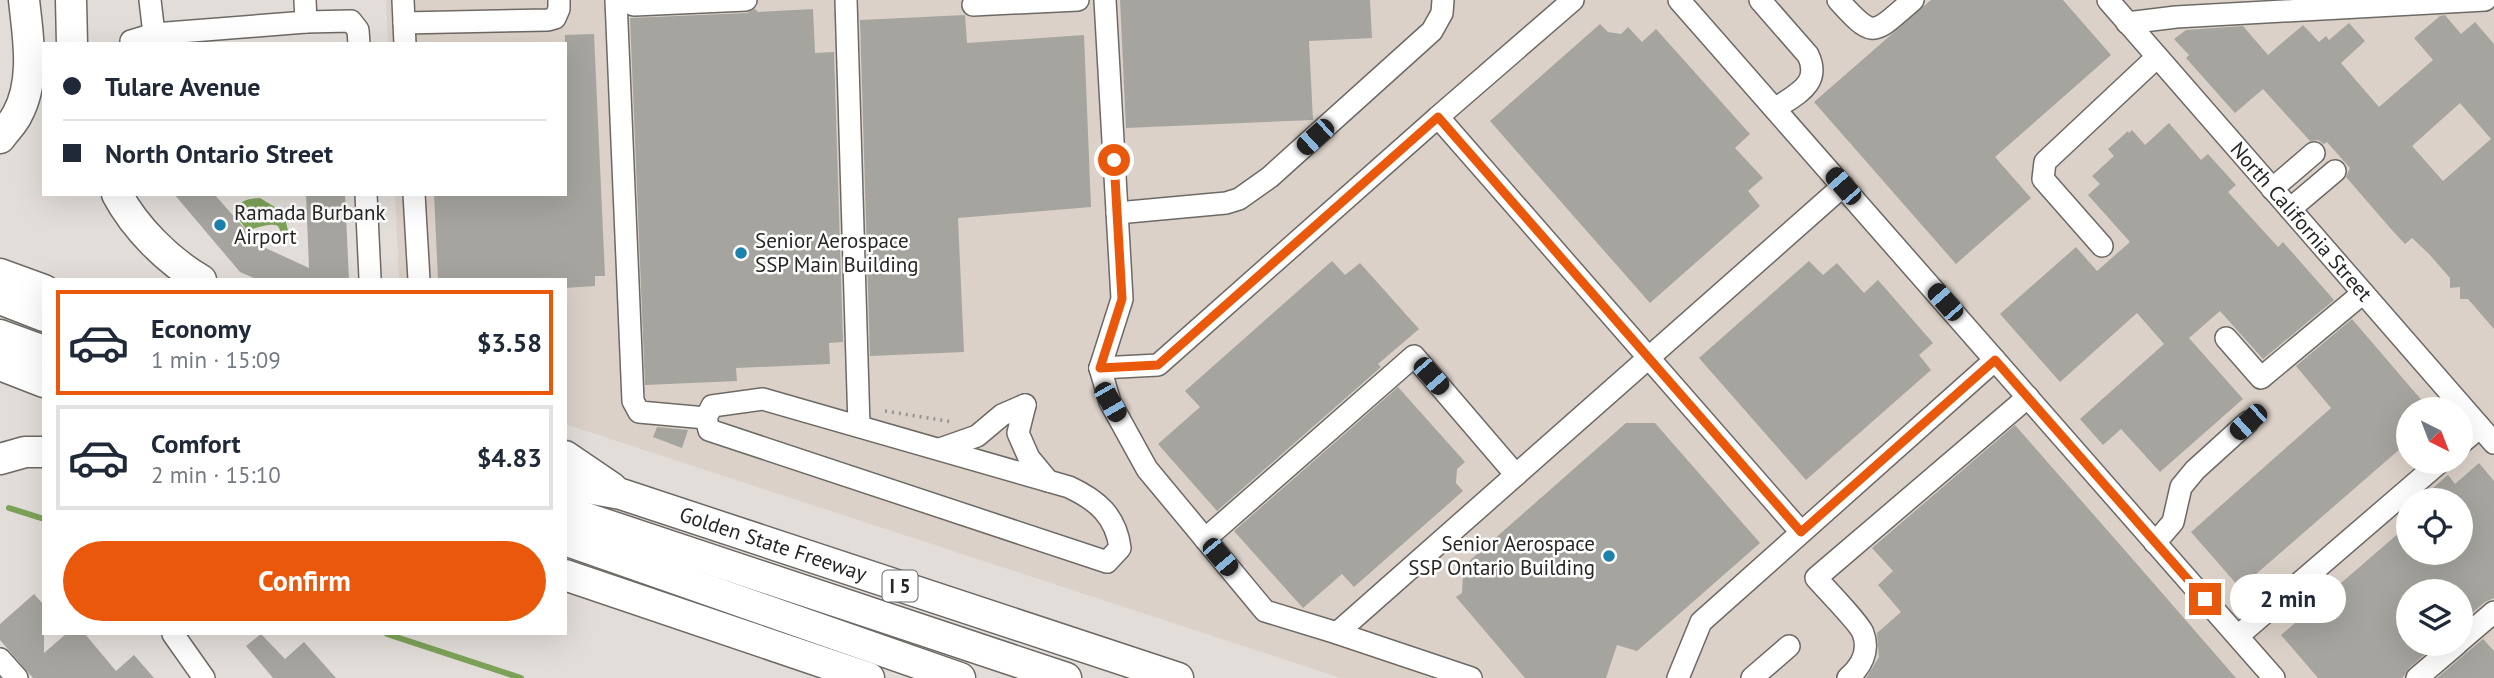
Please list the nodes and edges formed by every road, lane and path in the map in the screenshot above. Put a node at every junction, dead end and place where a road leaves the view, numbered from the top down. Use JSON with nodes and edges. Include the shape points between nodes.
{"nodes":[{"id":1,"x":24,"y":0,"type":"edge"},
{"id":2,"x":71,"y":0,"type":"edge"},
{"id":3,"x":150,"y":0,"type":"edge"},
{"id":4,"x":305,"y":0,"type":"edge"},
{"id":5,"x":403,"y":0,"type":"edge"},
{"id":6,"x":559,"y":0,"type":"edge"},
{"id":7,"x":618,"y":0,"type":"edge"},
{"id":8,"x":746,"y":0,"type":"edge"},
{"id":9,"x":846,"y":0,"type":"edge"},
{"id":10,"x":1078,"y":0,"type":"edge"},
{"id":11,"x":1105,"y":0,"type":"edge"},
{"id":12,"x":1443,"y":0,"type":"edge"},
{"id":13,"x":1573,"y":0,"type":"edge"},
{"id":14,"x":1679,"y":0,"type":"edge"},
{"id":15,"x":1760,"y":0,"type":"edge"},
{"id":16,"x":1838,"y":0,"type":"edge"},
{"id":17,"x":1913,"y":0,"type":"edge"},
{"id":18,"x":2108,"y":0,"type":"edge"},
{"id":19,"x":2485,"y":0,"type":"edge"},
{"id":20,"x":973,"y":5,"type":"dead end"},
{"id":21,"x":306,"y":22,"type":"junction"},
{"id":22,"x":2127,"y":23,"type":"junction"},
{"id":23,"x":405,"y":33,"type":"edge"},
{"id":24,"x":154,"y":34,"type":"junction"},
{"id":25,"x":72,"y":42,"type":"edge"},
{"id":26,"x":131,"y":42,"type":"edge"},
{"id":27,"x":359,"y":42,"type":"edge"},
{"id":28,"x":2157,"y":57,"type":"junction"},
{"id":29,"x":1775,"y":109,"type":"junction"},
{"id":30,"x":1438,"y":117,"type":"junction"},
{"id":31,"x":0,"y":138,"type":"edge"},
{"id":32,"x":2314,"y":153,"type":"dead end"},
{"id":33,"x":2335,"y":171,"type":"dead end"},
{"id":34,"x":1843,"y":186,"type":"junction"},
{"id":35,"x":2272,"y":188,"type":"junction"},
{"id":36,"x":118,"y":196,"type":"edge"},
{"id":37,"x":366,"y":196,"type":"edge"},
{"id":38,"x":414,"y":196,"type":"edge"},
{"id":39,"x":2290,"y":209,"type":"junction"},
{"id":40,"x":1117,"y":213,"type":"junction"},
{"id":41,"x":2102,"y":246,"type":"dead end"},
{"id":42,"x":0,"y":274,"type":"edge"},
{"id":43,"x":198,"y":278,"type":"edge"},
{"id":44,"x":370,"y":278,"type":"edge"},
{"id":45,"x":419,"y":278,"type":"edge"},
{"id":46,"x":42,"y":289,"type":"edge"},
{"id":47,"x":2363,"y":293,"type":"junction"},
{"id":48,"x":0,"y":299,"type":"edge"},
{"id":49,"x":42,"y":315,"type":"edge"},
{"id":50,"x":0,"y":335,"type":"edge"},
{"id":51,"x":2226,"y":338,"type":"dead end"},
{"id":52,"x":42,"y":350,"type":"edge"},
{"id":53,"x":1648,"y":359,"type":"junction"},
{"id":54,"x":1995,"y":360,"type":"junction"},
{"id":55,"x":0,"y":365,"type":"edge"},
{"id":56,"x":1100,"y":368,"type":"junction"},
{"id":57,"x":42,"y":381,"type":"edge"},
{"id":58,"x":2028,"y":397,"type":"junction"},
{"id":59,"x":858,"y":416,"type":"junction"},
{"id":60,"x":706,"y":418,"type":"junction"},
{"id":61,"x":2248,"y":422,"type":"dead end"},
{"id":62,"x":991,"y":424,"type":"junction"},
{"id":63,"x":2487,"y":435,"type":"edge"},
{"id":64,"x":940,"y":449,"type":"junction"},
{"id":65,"x":42,"y":452,"type":"edge"},
{"id":66,"x":567,"y":457,"type":"edge"},
{"id":67,"x":0,"y":459,"type":"edge"},
{"id":68,"x":2426,"y":474,"type":"edge"},
{"id":69,"x":1516,"y":475,"type":"junction"},
{"id":70,"x":1048,"y":481,"type":"junction"},
{"id":71,"x":567,"y":484,"type":"edge"},
{"id":72,"x":621,"y":494,"type":"junction"},
{"id":73,"x":567,"y":512,"type":"edge"},
{"id":74,"x":1801,"y":532,"type":"junction"},
{"id":75,"x":1205,"y":539,"type":"junction"},
{"id":76,"x":567,"y":541,"type":"edge"},
{"id":77,"x":2155,"y":542,"type":"junction"},
{"id":78,"x":567,"y":576,"type":"edge"},
{"id":79,"x":567,"y":592,"type":"edge"},
{"id":80,"x":643,"y":601,"type":"junction"},
{"id":81,"x":2494,"y":612,"type":"edge"},
{"id":82,"x":2473,"y":630,"type":"edge"},
{"id":83,"x":1337,"y":633,"type":"junction"},
{"id":84,"x":174,"y":635,"type":"edge"},
{"id":85,"x":2238,"y":636,"type":"junction"},
{"id":86,"x":1789,"y":646,"type":"dead end"},
{"id":87,"x":2443,"y":656,"type":"edge"},
{"id":88,"x":0,"y":659,"type":"edge"},
{"id":89,"x":17,"y":678,"type":"edge"},
{"id":90,"x":204,"y":678,"type":"edge"},
{"id":91,"x":869,"y":678,"type":"edge"},
{"id":92,"x":960,"y":678,"type":"edge"},
{"id":93,"x":1066,"y":678,"type":"edge"},
{"id":94,"x":1178,"y":678,"type":"edge"},
{"id":95,"x":1471,"y":678,"type":"edge"},
{"id":96,"x":1678,"y":678,"type":"edge"},
{"id":97,"x":1752,"y":678,"type":"edge"},
{"id":98,"x":1848,"y":678,"type":"edge"},
{"id":99,"x":2274,"y":678,"type":"edge"},
{"id":100,"x":2417,"y":678,"type":"edge"}],
"edges":[{"from":1,"to":31,"type":"highway","via":[[29,82],[18,115]]},
{"from":2,"to":25,"type":"highway"},
{"from":3,"to":24,"type":"street"},
{"from":4,"to":21,"type":"street"},
{"from":5,"to":23,"type":"street"},
{"from":6,"to":23,"type":"street","via":[[555,18],[548,20]]},
{"from":7,"to":8,"type":"street","via":[[635,5]]},
{"from":7,"to":60,"type":"street","via":[[633,401],[639,412]]},
{"from":9,"to":59,"type":"street"},
{"from":10,"to":20,"type":"street"},
{"from":11,"to":40,"type":"street"},
{"from":12,"to":40,"type":"street","via":[[1432,31],[1270,177],[1239,199]]},
{"from":13,"to":30,"type":"street"},
{"from":14,"to":29,"type":"street"},
{"from":15,"to":29,"type":"street","via":[[1813,66],[1808,84]]},
{"from":16,"to":17,"type":"street","via":[[1864,28],[1872,29]]},
{"from":18,"to":22,"type":"street","name":"North California Street"},
{"from":19,"to":22,"type":"street"},
{"from":21,"to":24,"type":"street"},
{"from":21,"to":27,"type":"street","via":[[351,22],[358,30]]},
{"from":22,"to":28,"type":"street","name":"North California Street"},
{"from":24,"to":26,"type":"street"},
{"from":28,"to":35,"type":"street","name":"North California Street"},
{"from":28,"to":41,"type":"street","via":[[2045,162],[2043,178]]},
{"from":29,"to":34,"type":"street"},
{"from":30,"to":53,"type":"street"},
{"from":30,"to":56,"type":"street","via":[[1158,365]]},
{"from":32,"to":35,"type":"street"},
{"from":33,"to":39,"type":"street"},
{"from":34,"to":53,"type":"street"},
{"from":34,"to":54,"type":"street"},
{"from":35,"to":39,"type":"street","name":"North California Street"},
{"from":36,"to":43,"type":"highway","via":[[145,233]]},
{"from":37,"to":44,"type":"street"},
{"from":38,"to":45,"type":"street"},
{"from":39,"to":47,"type":"street","name":"North California Street"},
{"from":40,"to":56,"type":"street","via":[[1122,299]]},
{"from":42,"to":46,"type":"highway"},
{"from":47,"to":51,"type":"street","via":[[2261,378]]},
{"from":47,"to":63,"type":"street","name":"North California Street"},
{"from":48,"to":49,"type":"highway"},
{"from":50,"to":52,"type":"highway"},
{"from":53,"to":69,"type":"street"},
{"from":53,"to":74,"type":"street"},
{"from":54,"to":58,"type":"street"},
{"from":54,"to":74,"type":"street"},
{"from":55,"to":57,"type":"highway"},
{"from":56,"to":75,"type":"street","via":[[1110,402],[1147,469]]},
{"from":58,"to":77,"type":"street"},
{"from":58,"to":98,"type":"street","via":[[1816,578],[1863,633],[1865,657]]},
{"from":59,"to":60,"type":"street","via":[[763,399],[712,406]]},
{"from":59,"to":62,"type":"path"},
{"from":59,"to":64,"type":"street"},
{"from":60,"to":70,"type":"street","via":[[709,430],[1107,562],[1120,548],[1118,531],[1107,515],[1092,498]]},
{"from":61,"to":77,"type":"street","via":[[2181,487],[2173,522]]},
{"from":62,"to":64,"type":"street","via":[[977,436]]},
{"from":62,"to":70,"type":"street","via":[[1025,405],[1018,433],[1028,458]]},
{"from":64,"to":70,"type":"street"},
{"from":65,"to":67,"type":"highway"},
{"from":66,"to":72,"type":"highway"},
{"from":68,"to":85,"type":"street"},
{"from":69,"to":75,"type":"street","via":[[1414,356]]},
{"from":69,"to":83,"type":"street"},
{"from":71,"to":72,"type":"highway","name":"Golden State Freeway","number":"I 5"},
{"from":72,"to":94,"type":"highway","name":"Golden State Freeway","number":"I 5"},
{"from":73,"to":93,"type":"highway"},
{"from":74,"to":96,"type":"street","via":[[1701,622]]},
{"from":75,"to":83,"type":"street","via":[[1265,611]]},
{"from":76,"to":92,"type":"highway"},
{"from":77,"to":85,"type":"street"},
{"from":78,"to":80,"type":"highway"},
{"from":79,"to":80,"type":"highway"},
{"from":80,"to":91,"type":"highway"},
{"from":81,"to":82,"type":"street"},
{"from":83,"to":95,"type":"street"},
{"from":84,"to":90,"type":"street"},
{"from":85,"to":99,"type":"street"},
{"from":86,"to":97,"type":"street"},
{"from":87,"to":100,"type":"street"},
{"from":88,"to":89,"type":"street"}]}
